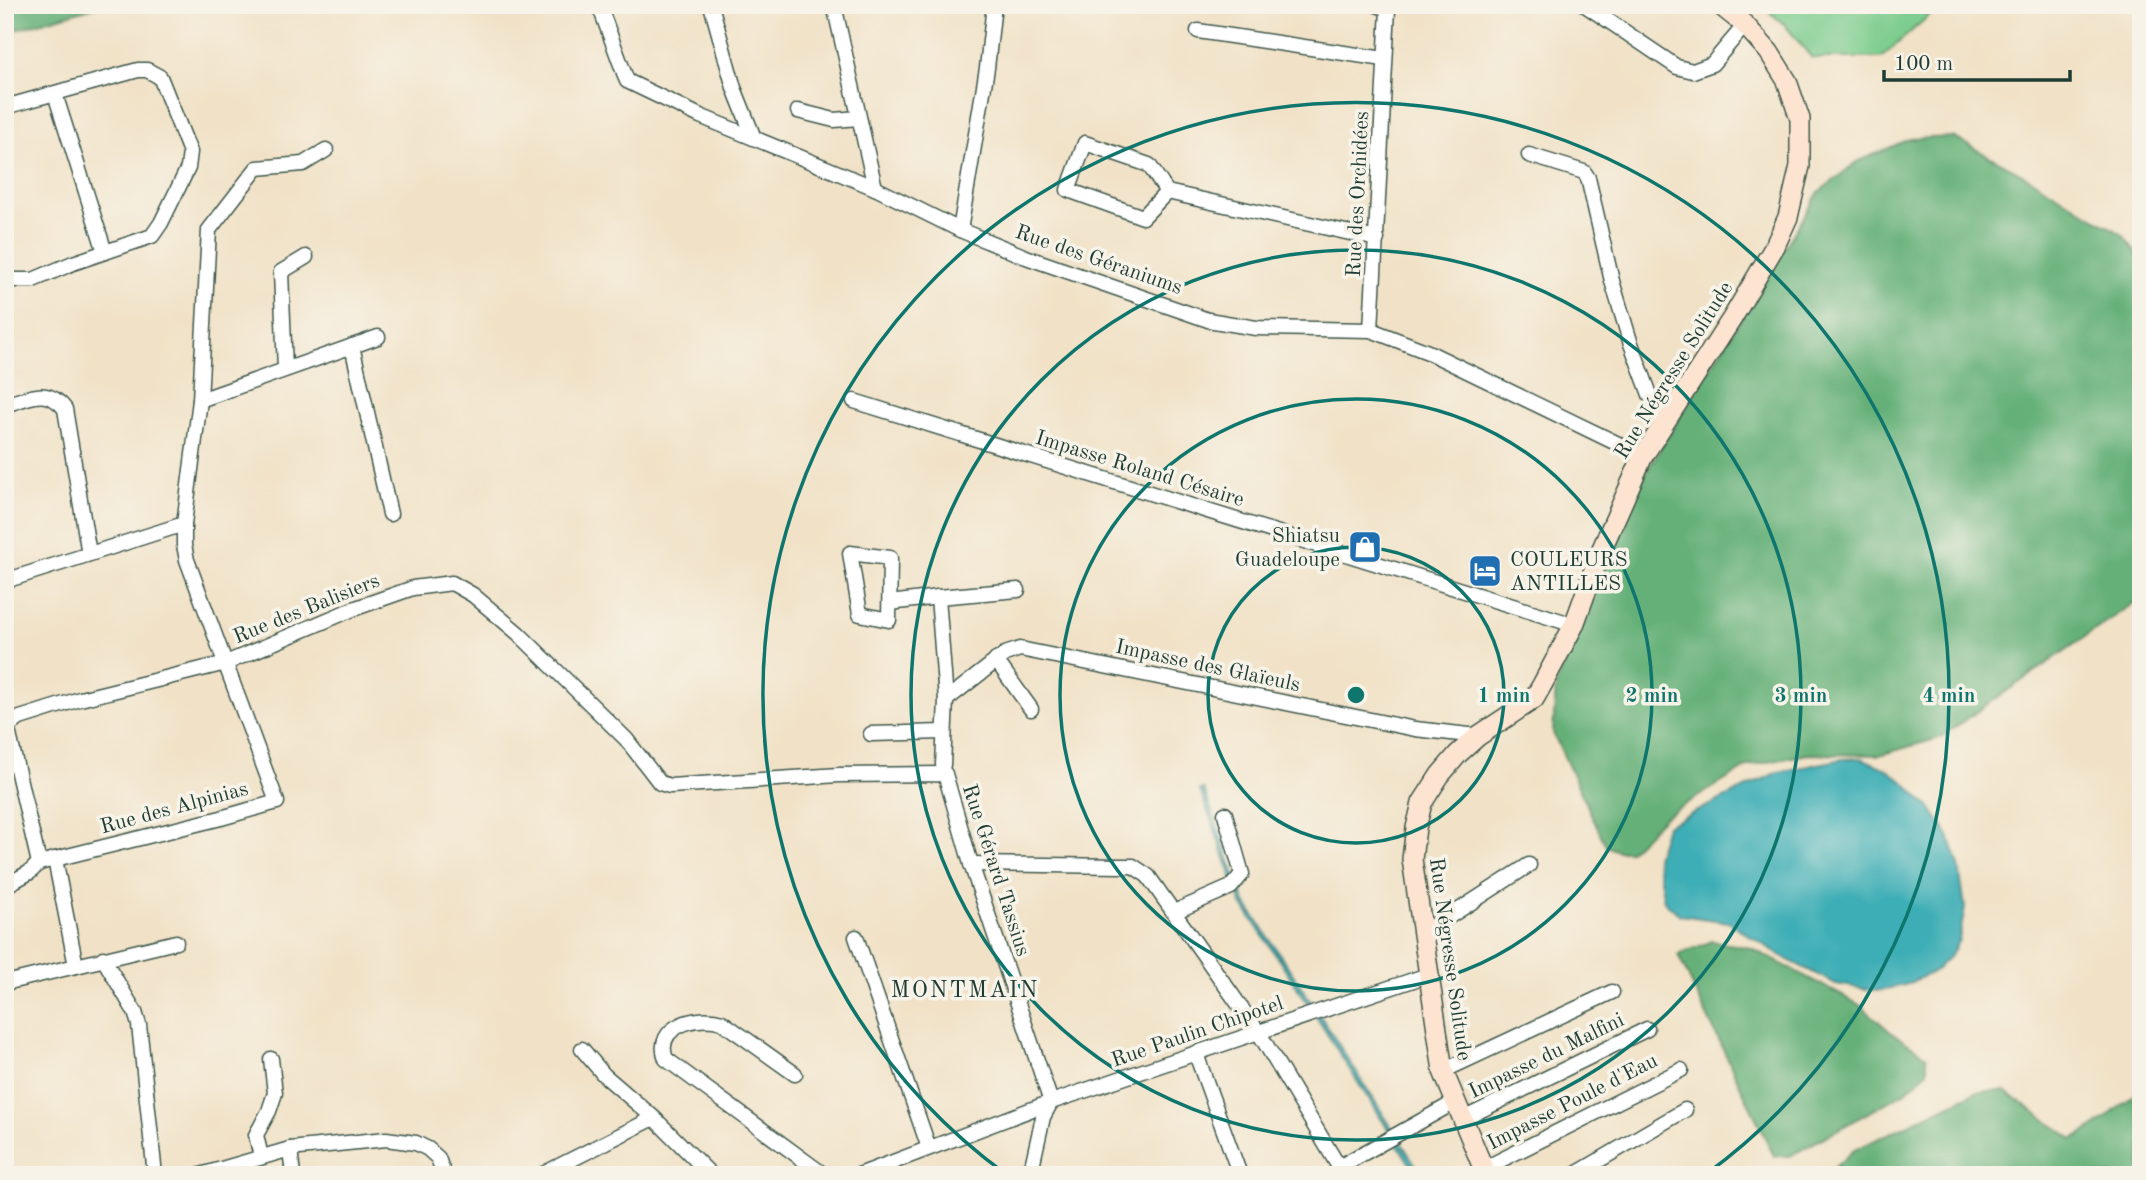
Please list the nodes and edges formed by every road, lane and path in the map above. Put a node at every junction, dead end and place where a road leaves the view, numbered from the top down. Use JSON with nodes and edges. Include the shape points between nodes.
{"nodes":[{"id":1,"x":599,"y":5,"type":"edge"},
{"id":2,"x":711,"y":5,"type":"edge"},
{"id":3,"x":834,"y":5,"type":"edge"},
{"id":4,"x":994,"y":5,"type":"edge"},
{"id":5,"x":1377,"y":5,"type":"edge"},
{"id":6,"x":1585,"y":5,"type":"edge"},
{"id":7,"x":1720,"y":5,"type":"edge"},
{"id":8,"x":1745,"y":25,"type":"junction"},
{"id":9,"x":1198,"y":31,"type":"dead end"},
{"id":10,"x":1384,"y":59,"type":"junction"},
{"id":11,"x":55,"y":94,"type":"junction"},
{"id":12,"x":5,"y":107,"type":"edge"},
{"id":13,"x":798,"y":111,"type":"dead end"},
{"id":14,"x":859,"y":118,"type":"junction"},
{"id":15,"x":754,"y":138,"type":"junction"},
{"id":16,"x":326,"y":150,"type":"dead end"},
{"id":17,"x":1529,"y":155,"type":"dead end"},
{"id":18,"x":875,"y":188,"type":"junction"},
{"id":19,"x":1167,"y":192,"type":"junction"},
{"id":20,"x":960,"y":230,"type":"junction"},
{"id":21,"x":1377,"y":239,"type":"junction"},
{"id":22,"x":105,"y":252,"type":"junction"},
{"id":23,"x":306,"y":257,"type":"dead end"},
{"id":24,"x":5,"y":280,"type":"edge"},
{"id":25,"x":1371,"y":330,"type":"junction"},
{"id":26,"x":378,"y":337,"type":"dead end"},
{"id":27,"x":352,"y":346,"type":"junction"},
{"id":28,"x":285,"y":369,"type":"junction"},
{"id":29,"x":200,"y":400,"type":"junction"},
{"id":30,"x":854,"y":401,"type":"dead end"},
{"id":31,"x":5,"y":405,"type":"edge"},
{"id":32,"x":1661,"y":425,"type":"junction"},
{"id":33,"x":1643,"y":456,"type":"junction"},
{"id":34,"x":390,"y":514,"type":"dead end"},
{"id":35,"x":184,"y":524,"type":"junction"},
{"id":36,"x":89,"y":554,"type":"junction"},
{"id":37,"x":5,"y":582,"type":"edge"},
{"id":38,"x":1018,"y":590,"type":"dead end"},
{"id":39,"x":938,"y":597,"type":"junction"},
{"id":40,"x":891,"y":603,"type":"junction"},
{"id":41,"x":1574,"y":625,"type":"junction"},
{"id":42,"x":996,"y":660,"type":"junction"},
{"id":43,"x":226,"y":663,"type":"junction"},
{"id":44,"x":946,"y":700,"type":"junction"},
{"id":45,"x":1031,"y":709,"type":"dead end"},
{"id":46,"x":944,"y":732,"type":"junction"},
{"id":47,"x":871,"y":734,"type":"dead end"},
{"id":48,"x":1478,"y":736,"type":"junction"},
{"id":49,"x":943,"y":765,"type":"dead end"},
{"id":50,"x":688,"y":786,"type":"joint"},
{"id":51,"x":1225,"y":814,"type":"dead end"},
{"id":52,"x":55,"y":859,"type":"junction"},
{"id":53,"x":39,"y":863,"type":"junction"},
{"id":54,"x":971,"y":864,"type":"junction"},
{"id":55,"x":1529,"y":865,"type":"dead end"},
{"id":56,"x":5,"y":886,"type":"edge"},
{"id":57,"x":1174,"y":912,"type":"junction"},
{"id":58,"x":1422,"y":934,"type":"junction"},
{"id":59,"x":856,"y":937,"type":"dead end"},
{"id":60,"x":176,"y":942,"type":"dead end"},
{"id":61,"x":103,"y":958,"type":"junction"},
{"id":62,"x":76,"y":966,"type":"junction"},
{"id":63,"x":1428,"y":975,"type":"junction"},
{"id":64,"x":5,"y":983,"type":"edge"},
{"id":65,"x":1612,"y":992,"type":"dead end"},
{"id":66,"x":1647,"y":1028,"type":"dead end"},
{"id":67,"x":1259,"y":1033,"type":"junction"},
{"id":68,"x":582,"y":1049,"type":"dead end"},
{"id":69,"x":1196,"y":1054,"type":"junction"},
{"id":70,"x":271,"y":1059,"type":"dead end"},
{"id":71,"x":1443,"y":1070,"type":"junction"},
{"id":72,"x":1681,"y":1070,"type":"dead end"},
{"id":73,"x":795,"y":1074,"type":"dead end"},
{"id":74,"x":1051,"y":1102,"type":"junction"},
{"id":75,"x":1459,"y":1110,"type":"junction"},
{"id":76,"x":1685,"y":1110,"type":"dead end"},
{"id":77,"x":654,"y":1118,"type":"junction"},
{"id":78,"x":929,"y":1148,"type":"junction"},
{"id":79,"x":289,"y":1149,"type":"junction"},
{"id":80,"x":261,"y":1157,"type":"junction"},
{"id":81,"x":1484,"y":1172,"type":"edge"},
{"id":82,"x":155,"y":1175,"type":"edge"},
{"id":83,"x":201,"y":1175,"type":"edge"},
{"id":84,"x":293,"y":1175,"type":"edge"},
{"id":85,"x":444,"y":1175,"type":"edge"},
{"id":86,"x":541,"y":1175,"type":"edge"},
{"id":87,"x":711,"y":1175,"type":"edge"},
{"id":88,"x":824,"y":1175,"type":"edge"},
{"id":89,"x":859,"y":1175,"type":"edge"},
{"id":90,"x":1030,"y":1175,"type":"edge"},
{"id":91,"x":1240,"y":1175,"type":"edge"},
{"id":92,"x":1574,"y":1175,"type":"edge"}],
"edges":[{"from":1,"to":15,"type":"street","name":"Rue des Géraniums","via":[[626,81]]},
{"from":2,"to":15,"type":"street","via":[[734,88]]},
{"from":3,"to":14,"type":"street"},
{"from":4,"to":20,"type":"street"},
{"from":5,"to":10,"type":"street","name":"Rue des Orchidées","via":[[1388,9]]},
{"from":6,"to":8,"type":"street","via":[[1677,67],[1693,71],[1712,64]]},
{"from":7,"to":8,"type":"street","name":"Rue Négresse Solitude"},
{"from":8,"to":32,"type":"street","name":"Rue Négresse Solitude","via":[[1787,81],[1800,119],[1800,166],[1788,217],[1775,246]]},
{"from":9,"to":10,"type":"street"},
{"from":10,"to":21,"type":"street","name":"Rue des Orchidées"},
{"from":11,"to":12,"type":"street"},
{"from":11,"to":22,"type":"street"},
{"from":11,"to":22,"type":"street","via":[[138,70],[152,72],[160,77],[188,145],[188,168],[152,236]]},
{"from":13,"to":14,"type":"street","via":[[834,120]]},
{"from":14,"to":18,"type":"street"},
{"from":15,"to":18,"type":"street","name":"Rue des Géraniums"},
{"from":16,"to":29,"type":"street","name":"Rue des Alpinias","via":[[303,164],[257,169],[209,230]]},
{"from":17,"to":32,"type":"street","via":[[1584,172],[1588,178],[1612,281]]},
{"from":18,"to":20,"type":"street","name":"Rue des Géraniums"},
{"from":19,"to":19,"type":"street","via":[[1149,165],[1084,143],[1068,190],[1143,217]]},
{"from":19,"to":21,"type":"street"},
{"from":20,"to":25,"type":"street","name":"Rue des Géraniums","via":[[1208,320],[1256,328]]},
{"from":21,"to":25,"type":"street","name":"Rue des Orchidées"},
{"from":22,"to":24,"type":"street","via":[[33,280]]},
{"from":23,"to":28,"type":"street","via":[[281,272]]},
{"from":25,"to":33,"type":"street","name":"Rue des Géraniums","via":[[1428,352]]},
{"from":26,"to":27,"type":"street"},
{"from":27,"to":28,"type":"street"},
{"from":27,"to":34,"type":"street"},
{"from":28,"to":29,"type":"street"},
{"from":29,"to":35,"type":"street","name":"Rue des Alpinias"},
{"from":30,"to":41,"type":"street","name":"Impasse Roland Césaire"},
{"from":31,"to":36,"type":"street","via":[[48,395],[65,409]]},
{"from":32,"to":33,"type":"street","name":"Rue Négresse Solitude"},
{"from":33,"to":41,"type":"street","name":"Rue Négresse Solitude"},
{"from":35,"to":36,"type":"street"},
{"from":35,"to":43,"type":"street","name":"Rue des Alpinias","via":[[187,560]]},
{"from":36,"to":37,"type":"street"},
{"from":38,"to":39,"type":"street"},
{"from":39,"to":40,"type":"street"},
{"from":39,"to":44,"type":"street"},
{"from":40,"to":40,"type":"street","via":[[889,620],[860,614],[850,553],[890,558]]},
{"from":41,"to":48,"type":"street","name":"Rue Négresse Solitude","via":[[1534,699]]},
{"from":42,"to":44,"type":"street","name":"Impasse des Glaïeuls"},
{"from":42,"to":45,"type":"street"},
{"from":42,"to":48,"type":"street","name":"Impasse des Glaïeuls","via":[[1020,649],[1415,729]]},
{"from":43,"to":50,"type":"street","name":"Rue des Balisiers","via":[[352,609],[413,588],[452,583],[518,633],[626,739],[660,783]]},
{"from":43,"to":52,"type":"street","name":"Rue des Alpinias","via":[[277,802]]},
{"from":43,"to":53,"type":"street","name":"Rue des Balisiers","via":[[80,699],[7,726]]},
{"from":44,"to":46,"type":"street"},
{"from":46,"to":47,"type":"street"},
{"from":46,"to":49,"type":"street"},
{"from":48,"to":58,"type":"street","name":"Rue Négresse Solitude","via":[[1440,775],[1422,803],[1408,858]]},
{"from":50,"to":54,"type":"street","name":"Rue Gérard Tassius","via":[[839,775],[944,774]]},
{"from":51,"to":57,"type":"street","via":[[1242,874],[1231,887]]},
{"from":52,"to":53,"type":"street","name":"Rue des Alpinias"},
{"from":52,"to":62,"type":"street"},
{"from":53,"to":56,"type":"street","name":"Rue des Alpinias"},
{"from":54,"to":57,"type":"street","via":[[1133,866],[1148,876]]},
{"from":54,"to":74,"type":"street","name":"Rue Gérard Tassius"},
{"from":55,"to":58,"type":"street"},
{"from":57,"to":67,"type":"street"},
{"from":58,"to":63,"type":"street","name":"Rue Négresse Solitude"},
{"from":59,"to":78,"type":"street"},
{"from":60,"to":61,"type":"street"},
{"from":61,"to":62,"type":"street"},
{"from":61,"to":82,"type":"street","via":[[139,1026]]},
{"from":62,"to":64,"type":"street"},
{"from":63,"to":67,"type":"street","name":"Rue Paulin Chipotel"},
{"from":63,"to":71,"type":"street","name":"Rue Négresse Solitude"},
{"from":65,"to":71,"type":"street"},
{"from":66,"to":75,"type":"street","name":"Impasse du Malfini"},
{"from":67,"to":69,"type":"street","name":"Rue Paulin Chipotel"},
{"from":67,"to":75,"type":"street","name":"Impasse du Malfini","via":[[1339,1167]]},
{"from":68,"to":77,"type":"street","via":[[604,1075]]},
{"from":69,"to":74,"type":"street","name":"Rue Paulin Chipotel"},
{"from":69,"to":91,"type":"street"},
{"from":70,"to":80,"type":"street","via":[[275,1093],[256,1135]]},
{"from":71,"to":75,"type":"street","name":"Rue Négresse Solitude"},
{"from":72,"to":81,"type":"street","name":"Impasse Poule d'Eau"},
{"from":73,"to":88,"type":"street","via":[[714,1019],[673,1028],[663,1046],[666,1059]]},
{"from":74,"to":78,"type":"street","name":"Rue Paulin Chipotel"},
{"from":74,"to":90,"type":"street","via":[[1043,1117]]},
{"from":75,"to":81,"type":"street","name":"Rue Négresse Solitude"},
{"from":76,"to":92,"type":"street"},
{"from":77,"to":86,"type":"street"},
{"from":77,"to":87,"type":"street"},
{"from":78,"to":89,"type":"street","name":"Rue Paulin Chipotel"},
{"from":79,"to":80,"type":"street"},
{"from":79,"to":84,"type":"street"},
{"from":79,"to":85,"type":"street","via":[[403,1140],[428,1149],[438,1158]]},
{"from":80,"to":83,"type":"street"}]}
